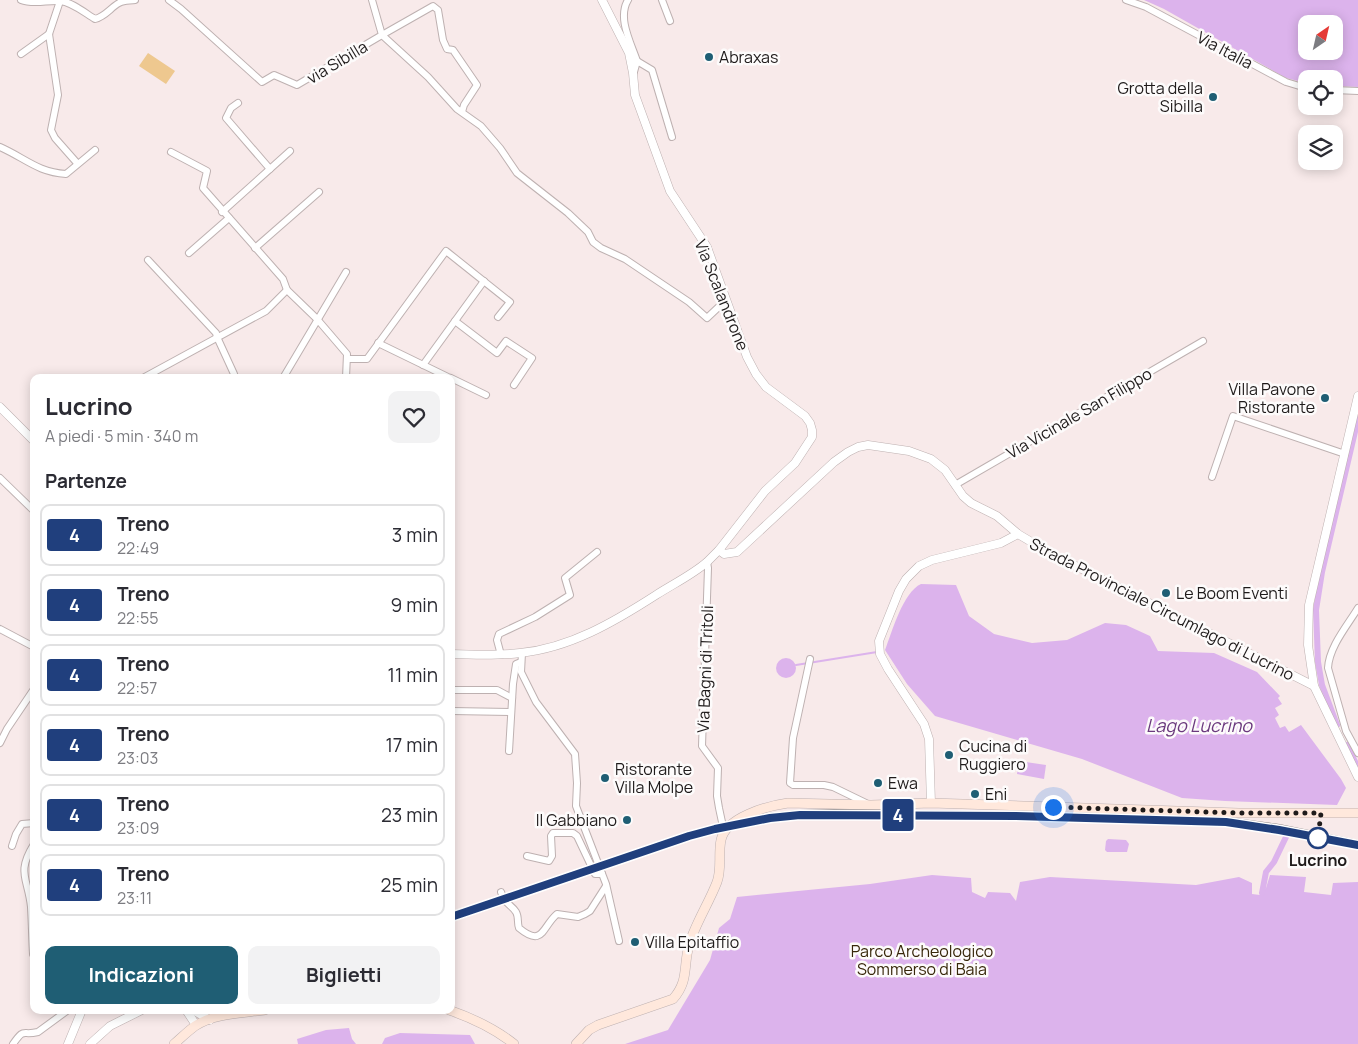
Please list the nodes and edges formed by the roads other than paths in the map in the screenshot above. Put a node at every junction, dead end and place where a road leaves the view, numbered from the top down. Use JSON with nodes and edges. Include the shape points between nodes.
{"nodes":[{"id":1,"x":21,"y":0,"type":"edge"},
{"id":2,"x":60,"y":0,"type":"edge"},
{"id":3,"x":136,"y":0,"type":"edge"},
{"id":4,"x":169,"y":0,"type":"edge"},
{"id":5,"x":372,"y":0,"type":"edge"},
{"id":6,"x":602,"y":0,"type":"edge"},
{"id":7,"x":628,"y":0,"type":"edge"},
{"id":8,"x":662,"y":0,"type":"edge"},
{"id":9,"x":1126,"y":0,"type":"edge"},
{"id":10,"x":670,"y":21,"type":"dead end"},
{"id":11,"x":49,"y":34,"type":"junction"},
{"id":12,"x":382,"y":35,"type":"junction"},
{"id":13,"x":21,"y":54,"type":"dead end"},
{"id":14,"x":637,"y":61,"type":"junction"},
{"id":15,"x":633,"y":73,"type":"junction"},
{"id":16,"x":1298,"y":86,"type":"edge"},
{"id":17,"x":1343,"y":90,"type":"edge"},
{"id":18,"x":1358,"y":91,"type":"edge"},
{"id":19,"x":238,"y":103,"type":"dead end"},
{"id":20,"x":462,"y":112,"type":"junction"},
{"id":21,"x":672,"y":137,"type":"dead end"},
{"id":22,"x":0,"y":147,"type":"edge"},
{"id":23,"x":95,"y":150,"type":"dead end"},
{"id":24,"x":290,"y":151,"type":"dead end"},
{"id":25,"x":171,"y":152,"type":"dead end"},
{"id":26,"x":77,"y":164,"type":"junction"},
{"id":27,"x":270,"y":169,"type":"junction"},
{"id":28,"x":318,"y":192,"type":"dead end"},
{"id":29,"x":222,"y":212,"type":"junction"},
{"id":30,"x":229,"y":218,"type":"junction"},
{"id":31,"x":255,"y":248,"type":"junction"},
{"id":32,"x":190,"y":253,"type":"dead end"},
{"id":33,"x":148,"y":260,"type":"dead end"},
{"id":34,"x":346,"y":272,"type":"dead end"},
{"id":35,"x":484,"y":281,"type":"junction"},
{"id":36,"x":287,"y":290,"type":"junction"},
{"id":37,"x":725,"y":300,"type":"junction"},
{"id":38,"x":498,"y":317,"type":"dead end"},
{"id":39,"x":317,"y":319,"type":"junction"},
{"id":40,"x":455,"y":321,"type":"junction"},
{"id":41,"x":217,"y":337,"type":"junction"},
{"id":42,"x":1203,"y":341,"type":"dead end"},
{"id":43,"x":378,"y":343,"type":"junction"},
{"id":44,"x":347,"y":359,"type":"junction"},
{"id":45,"x":423,"y":365,"type":"junction"},
{"id":46,"x":150,"y":374,"type":"edge"},
{"id":47,"x":234,"y":374,"type":"dead end"},
{"id":48,"x":285,"y":374,"type":"edge"},
{"id":49,"x":346,"y":374,"type":"edge"},
{"id":50,"x":442,"y":374,"type":"edge"},
{"id":51,"x":455,"y":380,"type":"edge"},
{"id":52,"x":514,"y":385,"type":"dead end"},
{"id":53,"x":486,"y":395,"type":"dead end"},
{"id":54,"x":1358,"y":396,"type":"edge"},
{"id":55,"x":0,"y":407,"type":"edge"},
{"id":56,"x":30,"y":435,"type":"edge"},
{"id":57,"x":1345,"y":454,"type":"junction"},
{"id":58,"x":1212,"y":477,"type":"dead end"},
{"id":59,"x":0,"y":478,"type":"edge"},
{"id":60,"x":955,"y":485,"type":"junction"},
{"id":61,"x":30,"y":507,"type":"edge"},
{"id":62,"x":1018,"y":534,"type":"junction"},
{"id":63,"x":719,"y":550,"type":"junction"},
{"id":64,"x":597,"y":552,"type":"dead end"},
{"id":65,"x":707,"y":562,"type":"junction"},
{"id":66,"x":1358,"y":608,"type":"edge"},
{"id":67,"x":0,"y":629,"type":"edge"},
{"id":68,"x":30,"y":645,"type":"edge"},
{"id":69,"x":522,"y":653,"type":"junction"},
{"id":70,"x":455,"y":654,"type":"edge"},
{"id":71,"x":501,"y":655,"type":"junction"},
{"id":72,"x":521,"y":662,"type":"junction"},
{"id":73,"x":809,"y":662,"type":"dead end"},
{"id":74,"x":1314,"y":686,"type":"junction"},
{"id":75,"x":455,"y":690,"type":"edge"},
{"id":76,"x":30,"y":695,"type":"edge"},
{"id":77,"x":512,"y":698,"type":"junction"},
{"id":78,"x":455,"y":711,"type":"edge"},
{"id":79,"x":511,"y":712,"type":"junction"},
{"id":80,"x":11,"y":722,"type":"junction"},
{"id":81,"x":0,"y":729,"type":"edge"},
{"id":82,"x":0,"y":743,"type":"edge"},
{"id":83,"x":509,"y":751,"type":"dead end"},
{"id":84,"x":1358,"y":753,"type":"edge"},
{"id":85,"x":1358,"y":777,"type":"edge"},
{"id":86,"x":847,"y":794,"type":"junction"},
{"id":87,"x":931,"y":803,"type":"junction"},
{"id":88,"x":843,"y":804,"type":"junction"},
{"id":89,"x":871,"y":805,"type":"junction"},
{"id":90,"x":1357,"y":812,"type":"edge"},
{"id":91,"x":30,"y":823,"type":"edge"},
{"id":92,"x":726,"y":828,"type":"junction"},
{"id":93,"x":12,"y":846,"type":"dead end"},
{"id":94,"x":30,"y":851,"type":"edge"},
{"id":95,"x":527,"y":856,"type":"dead end"},
{"id":96,"x":602,"y":874,"type":"junction"},
{"id":97,"x":606,"y":886,"type":"junction"},
{"id":98,"x":501,"y":892,"type":"dead end"},
{"id":99,"x":30,"y":900,"type":"edge"},
{"id":100,"x":619,"y":941,"type":"dead end"},
{"id":101,"x":455,"y":1012,"type":"edge"},
{"id":102,"x":63,"y":1014,"type":"edge"},
{"id":103,"x":80,"y":1014,"type":"edge"},
{"id":104,"x":134,"y":1014,"type":"edge"},
{"id":105,"x":188,"y":1014,"type":"edge"},
{"id":106,"x":200,"y":1014,"type":"edge"},
{"id":107,"x":244,"y":1014,"type":"edge"},
{"id":108,"x":210,"y":1020,"type":"junction"},
{"id":109,"x":196,"y":1026,"type":"junction"},
{"id":110,"x":13,"y":1044,"type":"edge"},
{"id":111,"x":68,"y":1044,"type":"edge"},
{"id":112,"x":90,"y":1044,"type":"edge"},
{"id":113,"x":174,"y":1044,"type":"edge"},
{"id":114,"x":514,"y":1044,"type":"edge"},
{"id":115,"x":576,"y":1044,"type":"edge"}],
"edges":[{"from":1,"to":2,"type":"street","via":[[34,3]]},
{"from":2,"to":3,"type":"street","via":[[95,18],[102,17],[118,3]]},
{"from":2,"to":11,"type":"street"},
{"from":4,"to":12,"type":"street","name":"via Sibilla","via":[[262,82],[274,76],[297,85]]},
{"from":5,"to":12,"type":"street","name":"via Sibilla"},
{"from":6,"to":15,"type":"street","name":"Via Scalandrone","via":[[629,53]]},
{"from":7,"to":14,"type":"street","via":[[624,20]]},
{"from":8,"to":10,"type":"street"},
{"from":9,"to":16,"type":"street","name":"Via Italia","via":[[1146,7]]},
{"from":11,"to":13,"type":"street"},
{"from":11,"to":26,"type":"street","via":[[58,95],[51,130]]},
{"from":12,"to":20,"type":"street"},
{"from":12,"to":20,"type":"street","via":[[433,6],[438,10],[447,49],[453,50],[477,85]]},
{"from":14,"to":15,"type":"street"},
{"from":14,"to":21,"type":"street","via":[[652,70]]},
{"from":15,"to":37,"type":"street","name":"Via Scalandrone","via":[[635,95],[670,191],[707,247]]},
{"from":17,"to":18,"type":"street"},
{"from":19,"to":27,"type":"street","via":[[226,118]]},
{"from":20,"to":37,"type":"street","via":[[481,126],[517,174],[568,213],[601,248],[634,264],[707,318]]},
{"from":22,"to":26,"type":"street","via":[[37,168],[55,173],[66,174]]},
{"from":23,"to":26,"type":"street"},
{"from":24,"to":27,"type":"street"},
{"from":25,"to":29,"type":"street","via":[[207,171],[203,188]]},
{"from":27,"to":29,"type":"street"},
{"from":28,"to":31,"type":"street"},
{"from":29,"to":30,"type":"street"},
{"from":30,"to":31,"type":"street"},
{"from":30,"to":32,"type":"street"},
{"from":31,"to":36,"type":"street","via":[[283,279]]},
{"from":33,"to":41,"type":"street"},
{"from":34,"to":39,"type":"street"},
{"from":35,"to":38,"type":"street","via":[[510,302]]},
{"from":35,"to":40,"type":"street"},
{"from":35,"to":43,"type":"street","via":[[446,251]]},
{"from":36,"to":39,"type":"street"},
{"from":36,"to":41,"type":"street","via":[[266,311]]},
{"from":37,"to":63,"type":"street","name":"Via Scalandrone","via":[[756,374],[766,387],[804,416],[810,423],[812,437],[795,463],[765,491]]},
{"from":39,"to":44,"type":"street","via":[[347,354]]},
{"from":39,"to":48,"type":"street"},
{"from":40,"to":45,"type":"street"},
{"from":40,"to":52,"type":"street","via":[[497,353],[506,340],[532,358]]},
{"from":41,"to":46,"type":"street"},
{"from":41,"to":47,"type":"street"},
{"from":42,"to":60,"type":"street","name":"Via Vicinale San Filippo"},
{"from":43,"to":44,"type":"street","via":[[366,360]]},
{"from":43,"to":45,"type":"street"},
{"from":44,"to":49,"type":"street"},
{"from":45,"to":50,"type":"street"},
{"from":51,"to":53,"type":"street"},
{"from":54,"to":57,"type":"street"},
{"from":55,"to":56,"type":"street"},
{"from":57,"to":58,"type":"street","via":[[1233,416]]},
{"from":57,"to":74,"type":"street","via":[[1309,605],[1308,645]]},
{"from":59,"to":61,"type":"street"},
{"from":60,"to":62,"type":"street","via":[[963,496],[997,516]]},
{"from":60,"to":63,"type":"street","via":[[939,464],[920,454],[880,446],[858,447],[820,474],[737,552],[724,554]]},
{"from":62,"to":74,"type":"street","name":"Strada Provinciale Circumlago di Lucrino"},
{"from":62,"to":87,"type":"street","name":"Strada Provinciale Circumlago di Lucrino","via":[[1001,543],[919,566],[899,591],[882,632],[879,650],[924,724],[929,738]]},
{"from":63,"to":65,"type":"street"},
{"from":64,"to":71,"type":"street","via":[[566,578],[570,595],[535,617],[498,634]]},
{"from":65,"to":69,"type":"street","via":[[619,619],[584,636]]},
{"from":65,"to":92,"type":"street","name":"Via Bagni di Tritoli","via":[[702,746],[718,768],[718,808]]},
{"from":66,"to":84,"type":"street","via":[[1336,644],[1328,668],[1346,732]]},
{"from":67,"to":68,"type":"street"},
{"from":69,"to":71,"type":"street"},
{"from":69,"to":72,"type":"street"},
{"from":70,"to":71,"type":"street"},
{"from":72,"to":77,"type":"street","via":[[516,664]]},
{"from":72,"to":96,"type":"street","via":[[521,672],[536,702],[575,754],[576,806]]},
{"from":73,"to":86,"type":"street","via":[[793,738],[790,783],[824,785]]},
{"from":74,"to":85,"type":"street"},
{"from":75,"to":77,"type":"street","via":[[496,690]]},
{"from":76,"to":80,"type":"street"},
{"from":77,"to":79,"type":"street"},
{"from":78,"to":79,"type":"street"},
{"from":79,"to":83,"type":"street"},
{"from":80,"to":81,"type":"street"},
{"from":80,"to":82,"type":"street"},
{"from":86,"to":88,"type":"street"},
{"from":86,"to":89,"type":"street"},
{"from":87,"to":89,"type":"main road"},
{"from":87,"to":90,"type":"main road","via":[[1239,813]]},
{"from":88,"to":89,"type":"main road"},
{"from":88,"to":92,"type":"main road","via":[[775,805]]},
{"from":91,"to":93,"type":"street","via":[[22,824]]},
{"from":92,"to":115,"type":"main road","via":[[721,841],[718,880],[689,946],[685,977],[679,993],[673,999],[598,1025]]},
{"from":94,"to":99,"type":"street","via":[[24,871]]},
{"from":95,"to":96,"type":"street","via":[[549,861],[552,833],[573,833],[595,874]]},
{"from":96,"to":97,"type":"street"},
{"from":97,"to":98,"type":"street","via":[[590,911],[578,916],[557,914],[546,930],[537,936],[519,928],[518,917],[506,904]]},
{"from":97,"to":100,"type":"street"},
{"from":101,"to":114,"type":"main road","via":[[503,1035]]},
{"from":102,"to":110,"type":"street","via":[[38,1032],[21,1033]]},
{"from":103,"to":111,"type":"street"},
{"from":104,"to":112,"type":"street","via":[[110,1026]]},
{"from":105,"to":109,"type":"street"},
{"from":106,"to":108,"type":"street"},
{"from":107,"to":108,"type":"main road"},
{"from":108,"to":109,"type":"main road"},
{"from":109,"to":113,"type":"main road"}]}
